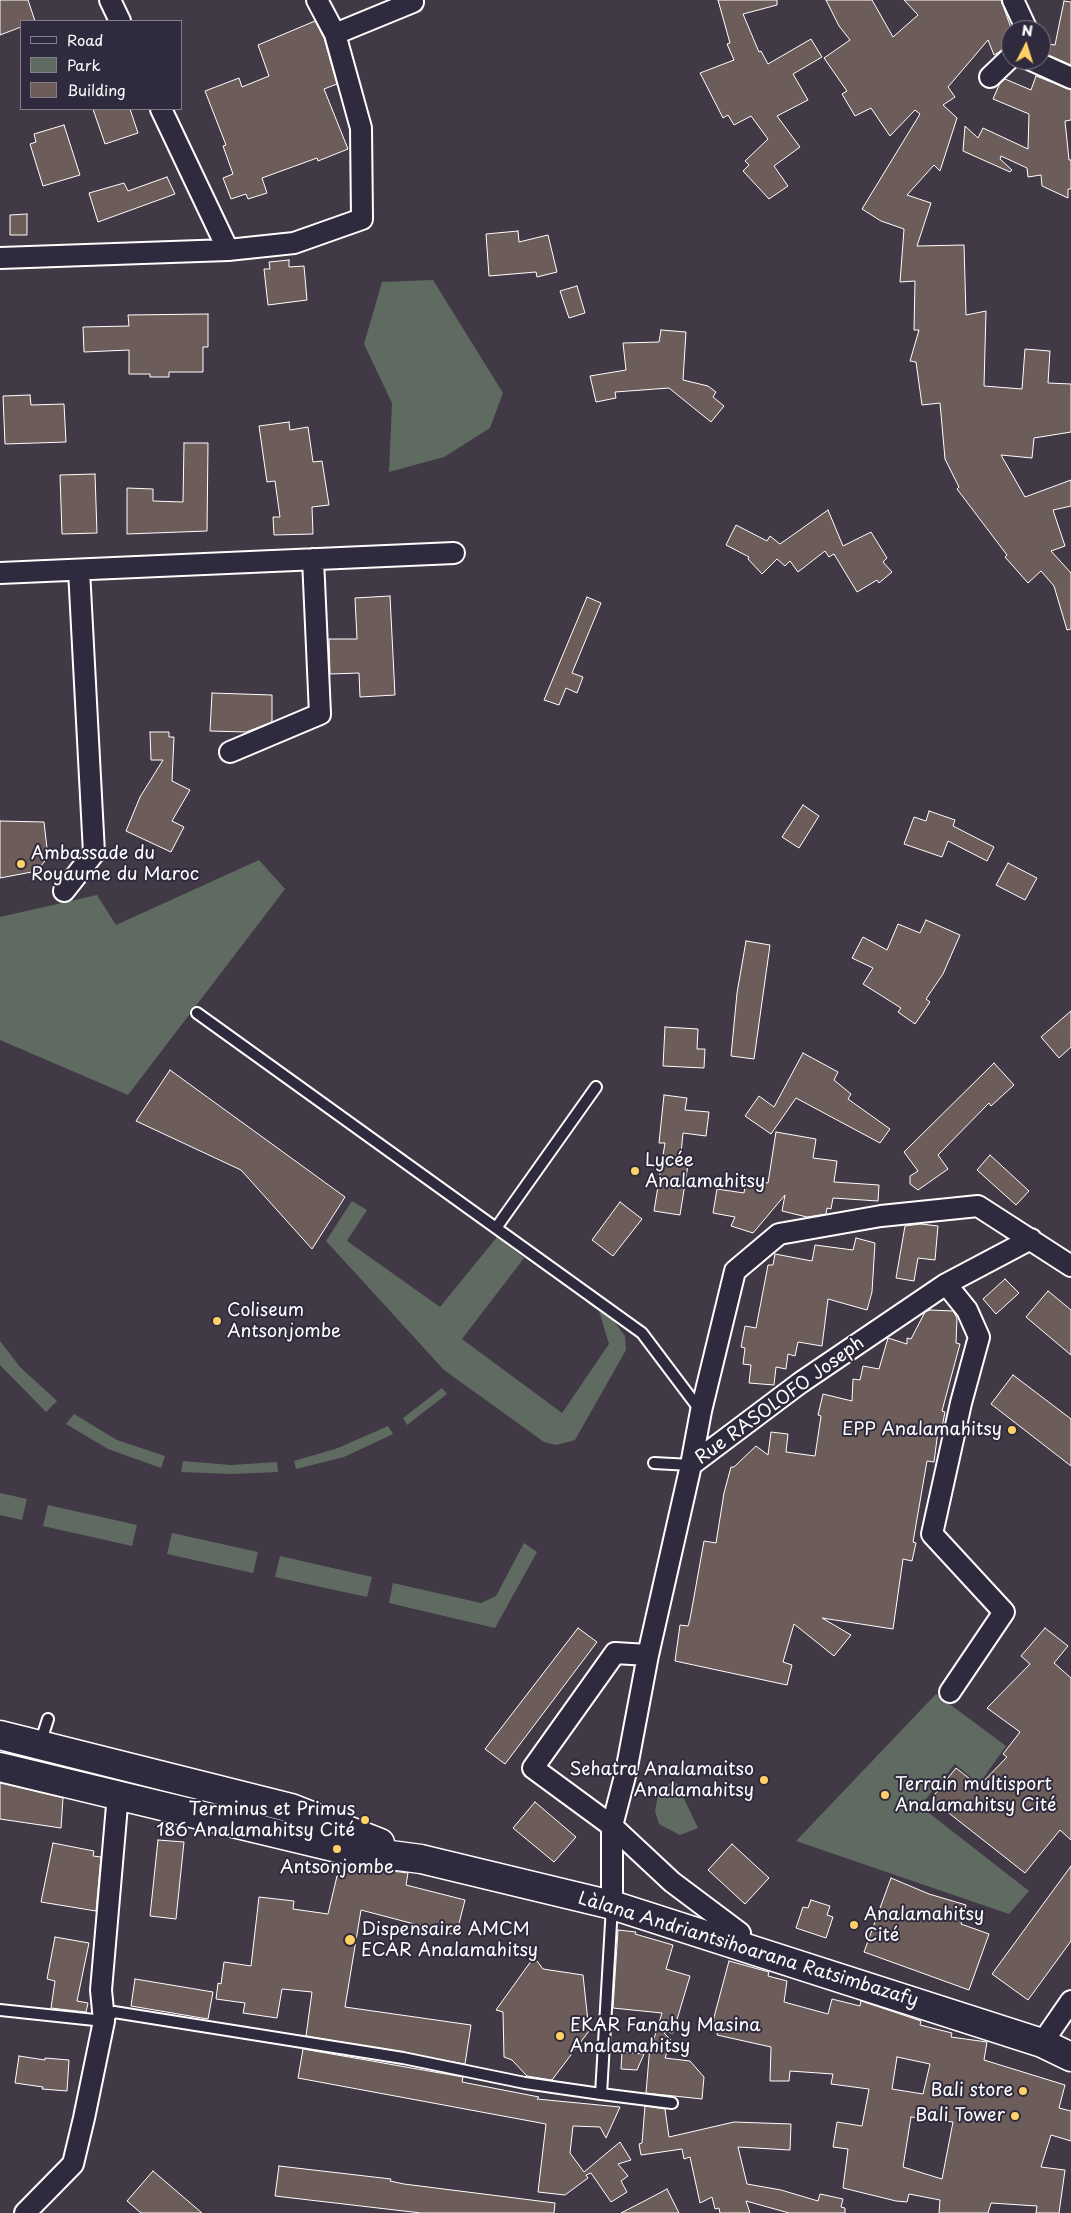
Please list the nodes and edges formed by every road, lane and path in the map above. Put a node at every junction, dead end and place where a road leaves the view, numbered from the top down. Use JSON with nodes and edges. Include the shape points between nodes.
{"nodes":[{"id":1,"x":110,"y":0,"type":"edge"},
{"id":2,"x":317,"y":0,"type":"edge"},
{"id":3,"x":1013,"y":0,"type":"edge"},
{"id":4,"x":413,"y":2,"type":"dead end"},
{"id":5,"x":120,"y":20,"type":"edge"},
{"id":6,"x":1022,"y":20,"type":"edge"},
{"id":7,"x":334,"y":34,"type":"junction"},
{"id":8,"x":1001,"y":67,"type":"edge"},
{"id":9,"x":1051,"y":69,"type":"edge"},
{"id":10,"x":990,"y":77,"type":"dead end"},
{"id":11,"x":1071,"y":78,"type":"edge"},
{"id":12,"x":161,"y":110,"type":"edge"},
{"id":13,"x":228,"y":250,"type":"junction"},
{"id":14,"x":0,"y":258,"type":"edge"},
{"id":15,"x":454,"y":553,"type":"dead end"},
{"id":16,"x":312,"y":559,"type":"junction"},
{"id":17,"x":79,"y":570,"type":"junction"},
{"id":18,"x":0,"y":573,"type":"edge"},
{"id":19,"x":230,"y":752,"type":"dead end"},
{"id":20,"x":64,"y":891,"type":"dead end"},
{"id":21,"x":197,"y":1013,"type":"dead end"},
{"id":22,"x":596,"y":1087,"type":"dead end"},
{"id":23,"x":496,"y":1228,"type":"junction"},
{"id":24,"x":1031,"y":1239,"type":"junction"},
{"id":25,"x":1071,"y":1266,"type":"edge"},
{"id":26,"x":946,"y":1284,"type":"junction"},
{"id":27,"x":701,"y":1411,"type":"junction"},
{"id":28,"x":654,"y":1463,"type":"dead end"},
{"id":29,"x":691,"y":1465,"type":"junction"},
{"id":30,"x":648,"y":1655,"type":"junction"},
{"id":31,"x":950,"y":1692,"type":"dead end"},
{"id":32,"x":48,"y":1720,"type":"dead end"},
{"id":33,"x":0,"y":1735,"type":"edge"},
{"id":34,"x":40,"y":1745,"type":"junction"},
{"id":35,"x":0,"y":1767,"type":"edge"},
{"id":36,"x":118,"y":1794,"type":"junction"},
{"id":37,"x":612,"y":1826,"type":"junction"},
{"id":38,"x":421,"y":1859,"type":"junction"},
{"id":39,"x":612,"y":1905,"type":"junction"},
{"id":40,"x":735,"y":1944,"type":"junction"},
{"id":41,"x":1071,"y":2001,"type":"edge"},
{"id":42,"x":0,"y":2010,"type":"edge"},
{"id":43,"x":104,"y":2021,"type":"junction"},
{"id":44,"x":1042,"y":2043,"type":"junction"},
{"id":45,"x":1071,"y":2057,"type":"edge"},
{"id":46,"x":601,"y":2094,"type":"junction"},
{"id":47,"x":672,"y":2103,"type":"dead end"},
{"id":48,"x":25,"y":2213,"type":"edge"}],
"edges":[{"from":1,"to":5,"type":"street"},
{"from":2,"to":7,"type":"street"},
{"from":3,"to":6,"type":"street"},
{"from":4,"to":7,"type":"street"},
{"from":7,"to":13,"type":"street","via":[[361,128],[362,219],[294,243]]},
{"from":8,"to":10,"type":"street"},
{"from":9,"to":11,"type":"street"},
{"from":12,"to":13,"type":"street"},
{"from":13,"to":14,"type":"street"},
{"from":15,"to":16,"type":"street"},
{"from":16,"to":17,"type":"street"},
{"from":16,"to":19,"type":"street","via":[[320,714]]},
{"from":17,"to":18,"type":"street"},
{"from":17,"to":20,"type":"street","via":[[94,853]]},
{"from":21,"to":23,"type":"lane"},
{"from":22,"to":23,"type":"lane"},
{"from":23,"to":27,"type":"lane","via":[[642,1333]]},
{"from":24,"to":25,"type":"street"},
{"from":24,"to":26,"type":"street","name":"Rue RASOLOFO Joseph"},
{"from":24,"to":27,"type":"street","via":[[978,1206],[881,1216],[779,1234],[735,1271]]},
{"from":26,"to":29,"type":"street","name":"Rue RASOLOFO Joseph","via":[[800,1383]]},
{"from":26,"to":31,"type":"street","via":[[967,1310],[979,1337],[932,1534],[1004,1612]]},
{"from":27,"to":29,"type":"street"},
{"from":28,"to":29,"type":"lane"},
{"from":29,"to":30,"type":"street","name":"Rue RASOLOFO Joseph"},
{"from":30,"to":37,"type":"street","name":"Rue RASOLOFO Joseph","via":[[626,1772]]},
{"from":30,"to":37,"type":"street","via":[[615,1653],[533,1768]]},
{"from":32,"to":34,"type":"lane"},
{"from":33,"to":34,"type":"main road","name":"Làlana Andriantsihoarana Ratsimbazafy"},
{"from":34,"to":38,"type":"main road","name":"Làlana Andriantsihoarana Ratsimbazafy","via":[[291,1808]]},
{"from":35,"to":36,"type":"main road","name":"Làlana Andriantsihoarana Ratsimbazafy"},
{"from":36,"to":38,"type":"main road","name":"Làlana Andriantsihoarana Ratsimbazafy","via":[[337,1848]]},
{"from":36,"to":43,"type":"street","via":[[101,1990]]},
{"from":37,"to":39,"type":"street","name":"Rue RASOLOFO Joseph"},
{"from":37,"to":40,"type":"street","via":[[672,1882],[740,1933]]},
{"from":38,"to":39,"type":"main road","name":"Làlana Andriantsihoarana Ratsimbazafy"},
{"from":39,"to":40,"type":"main road","name":"Làlana Andriantsihoarana Ratsimbazafy"},
{"from":39,"to":46,"type":"lane"},
{"from":40,"to":44,"type":"main road","name":"Làlana Andriantsihoarana Ratsimbazafy"},
{"from":41,"to":44,"type":"street"},
{"from":42,"to":43,"type":"lane"},
{"from":43,"to":46,"type":"lane","via":[[114,2012]]},
{"from":43,"to":48,"type":"street","via":[[73,2164]]},
{"from":44,"to":45,"type":"main road","name":"Làlana Andriantsihoarana Ratsimbazafy"},
{"from":46,"to":47,"type":"lane"}]}
